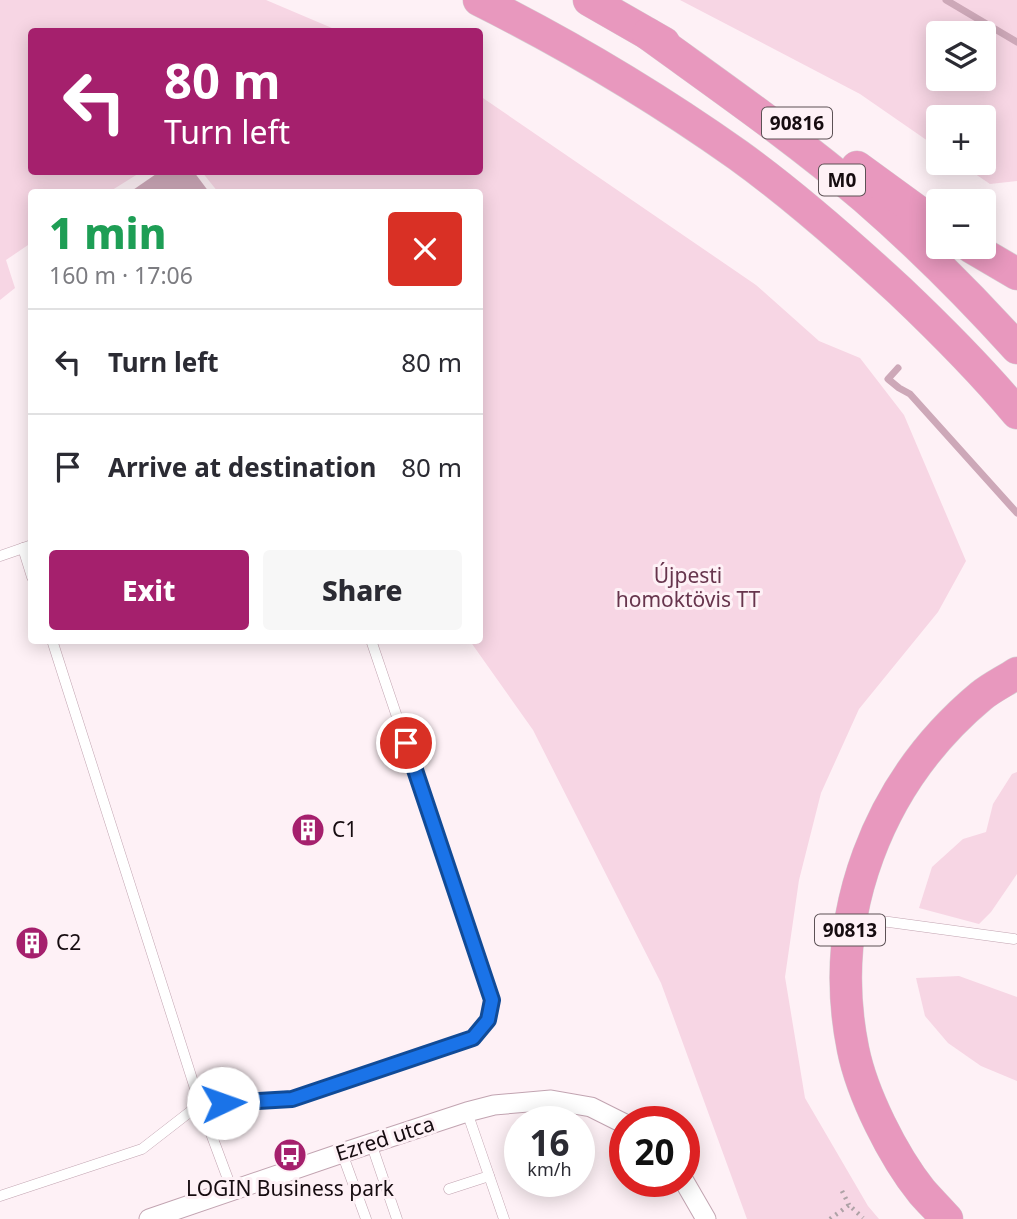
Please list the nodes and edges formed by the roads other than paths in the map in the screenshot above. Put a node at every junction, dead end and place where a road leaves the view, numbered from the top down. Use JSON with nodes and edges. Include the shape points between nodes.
{"nodes":[{"id":1,"x":479,"y":0,"type":"edge"},
{"id":2,"x":589,"y":0,"type":"edge"},
{"id":3,"x":648,"y":34,"type":"junction"},
{"id":4,"x":926,"y":217,"type":"edge"},
{"id":5,"x":991,"y":259,"type":"edge"},
{"id":6,"x":1017,"y":274,"type":"edge"},
{"id":7,"x":1017,"y":348,"type":"edge"},
{"id":8,"x":1017,"y":413,"type":"edge"},
{"id":9,"x":27,"y":547,"type":"edge"},
{"id":10,"x":0,"y":556,"type":"edge"},
{"id":11,"x":53,"y":644,"type":"edge"},
{"id":12,"x":372,"y":644,"type":"edge"},
{"id":13,"x":1017,"y":673,"type":"edge"},
{"id":14,"x":852,"y":920,"type":"junction"},
{"id":15,"x":1014,"y":939,"type":"dead end"},
{"id":16,"x":200,"y":1104,"type":"junction"},
{"id":17,"x":467,"y":1112,"type":"junction"},
{"id":18,"x":609,"y":1116,"type":"edge"},
{"id":19,"x":371,"y":1143,"type":"junction"},
{"id":20,"x":342,"y":1153,"type":"junction"},
{"id":21,"x":489,"y":1176,"type":"junction"},
{"id":22,"x":449,"y":1189,"type":"dead end"},
{"id":23,"x":232,"y":1190,"type":"junction"},
{"id":24,"x":0,"y":1196,"type":"edge"},
{"id":25,"x":693,"y":1197,"type":"edge"},
{"id":26,"x":149,"y":1219,"type":"edge"},
{"id":27,"x":364,"y":1219,"type":"edge"},
{"id":28,"x":397,"y":1219,"type":"edge"},
{"id":29,"x":504,"y":1219,"type":"edge"},
{"id":30,"x":706,"y":1219,"type":"edge"},
{"id":31,"x":947,"y":1219,"type":"edge"}],
"edges":[{"from":1,"to":8,"type":"highway","number":"M0","via":[[656,99],[785,191],[940,329]]},
{"from":2,"to":3,"type":"highway","number":"M0"},
{"from":3,"to":4,"type":"highway","number":"90816","via":[[746,84]]},
{"from":3,"to":7,"type":"highway","number":"M0","via":[[865,198],[962,288]]},
{"from":5,"to":6,"type":"highway"},
{"from":9,"to":10,"type":"lane"},
{"from":11,"to":16,"type":"lane"},
{"from":12,"to":16,"type":"lane","via":[[492,1000],[488,1020],[473,1038],[292,1099]]},
{"from":13,"to":14,"type":"highway","number":"90813","via":[[983,695],[918,762],[876,834],[860,878]]},
{"from":14,"to":15,"type":"lane"},
{"from":14,"to":31,"type":"highway","number":"90813","via":[[846,957],[853,1049],[890,1143]]},
{"from":16,"to":23,"type":"lane"},
{"from":16,"to":24,"type":"lane","via":[[142,1149]]},
{"from":17,"to":18,"type":"street","name":"Ezred utca","via":[[551,1100],[591,1107]]},
{"from":17,"to":19,"type":"street","name":"Ezred utca"},
{"from":17,"to":21,"type":"lane"},
{"from":19,"to":20,"type":"street","name":"Ezred utca"},
{"from":19,"to":28,"type":"lane"},
{"from":20,"to":23,"type":"street","name":"Ezred utca"},
{"from":20,"to":27,"type":"lane"},
{"from":21,"to":22,"type":"lane"},
{"from":21,"to":29,"type":"lane"},
{"from":23,"to":26,"type":"street","name":"Ezred utca"},
{"from":25,"to":30,"type":"street"}]}
